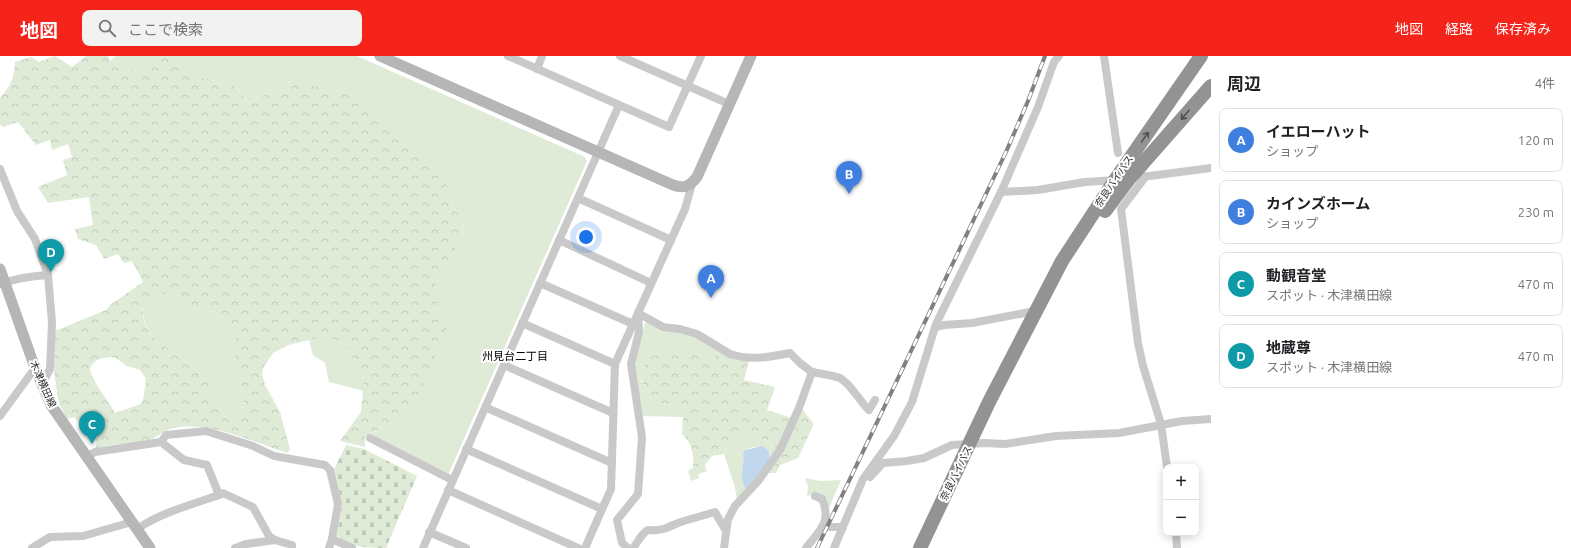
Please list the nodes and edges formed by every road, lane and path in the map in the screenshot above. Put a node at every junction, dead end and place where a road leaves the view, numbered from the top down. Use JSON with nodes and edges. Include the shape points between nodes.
{"nodes":[{"id":1,"x":508,"y":56,"type":"edge"},
{"id":2,"x":542,"y":56,"type":"edge"},
{"id":3,"x":620,"y":56,"type":"edge"},
{"id":4,"x":701,"y":56,"type":"edge"},
{"id":5,"x":751,"y":56,"type":"edge"},
{"id":6,"x":1059,"y":56,"type":"edge"},
{"id":7,"x":1104,"y":56,"type":"edge"},
{"id":8,"x":1201,"y":56,"type":"edge"},
{"id":9,"x":386,"y":57,"type":"edge"},
{"id":10,"x":537,"y":69,"type":"junction"},
{"id":11,"x":688,"y":86,"type":"junction"},
{"id":12,"x":1211,"y":86,"type":"edge"},
{"id":13,"x":729,"y":104,"type":"junction"},
{"id":14,"x":619,"y":105,"type":"junction"},
{"id":15,"x":598,"y":152,"type":"junction"},
{"id":16,"x":1118,"y":153,"type":"dead end"},
{"id":17,"x":1211,"y":168,"type":"edge"},
{"id":18,"x":0,"y":169,"type":"edge"},
{"id":19,"x":1146,"y":176,"type":"junction"},
{"id":20,"x":1129,"y":179,"type":"junction"},
{"id":21,"x":1115,"y":180,"type":"junction"},
{"id":22,"x":692,"y":184,"type":"junction"},
{"id":23,"x":1001,"y":192,"type":"junction"},
{"id":24,"x":578,"y":198,"type":"junction"},
{"id":25,"x":559,"y":240,"type":"junction"},
{"id":26,"x":670,"y":240,"type":"junction"},
{"id":27,"x":0,"y":268,"type":"edge"},
{"id":28,"x":48,"y":275,"type":"junction"},
{"id":29,"x":2,"y":283,"type":"edge"},
{"id":30,"x":540,"y":283,"type":"junction"},
{"id":31,"x":651,"y":283,"type":"junction"},
{"id":32,"x":1035,"y":312,"type":"junction"},
{"id":33,"x":638,"y":313,"type":"junction"},
{"id":34,"x":522,"y":323,"type":"junction"},
{"id":35,"x":633,"y":324,"type":"junction"},
{"id":36,"x":936,"y":327,"type":"junction"},
{"id":37,"x":616,"y":364,"type":"junction"},
{"id":38,"x":504,"y":365,"type":"junction"},
{"id":39,"x":35,"y":368,"type":"junction"},
{"id":40,"x":812,"y":372,"type":"junction"},
{"id":41,"x":42,"y":384,"type":"junction"},
{"id":42,"x":875,"y":400,"type":"dead end"},
{"id":43,"x":485,"y":407,"type":"junction"},
{"id":44,"x":613,"y":413,"type":"junction"},
{"id":45,"x":0,"y":416,"type":"edge"},
{"id":46,"x":1211,"y":419,"type":"edge"},
{"id":47,"x":1161,"y":424,"type":"junction"},
{"id":48,"x":370,"y":438,"type":"dead end"},
{"id":49,"x":161,"y":442,"type":"junction"},
{"id":50,"x":970,"y":444,"type":"junction"},
{"id":51,"x":466,"y":449,"type":"junction"},
{"id":52,"x":86,"y":457,"type":"junction"},
{"id":53,"x":612,"y":462,"type":"junction"},
{"id":54,"x":1167,"y":464,"type":"edge"},
{"id":55,"x":452,"y":480,"type":"junction"},
{"id":56,"x":860,"y":488,"type":"junction"},
{"id":57,"x":448,"y":490,"type":"junction"},
{"id":58,"x":219,"y":495,"type":"junction"},
{"id":59,"x":815,"y":496,"type":"dead end"},
{"id":60,"x":602,"y":508,"type":"junction"},
{"id":61,"x":134,"y":526,"type":"junction"},
{"id":62,"x":822,"y":527,"type":"junction"},
{"id":63,"x":843,"y":527,"type":"junction"},
{"id":64,"x":726,"y":531,"type":"junction"},
{"id":65,"x":429,"y":532,"type":"junction"},
{"id":66,"x":1176,"y":536,"type":"edge"},
{"id":67,"x":332,"y":539,"type":"junction"},
{"id":68,"x":275,"y":540,"type":"junction"},
{"id":69,"x":32,"y":548,"type":"edge"},
{"id":70,"x":150,"y":548,"type":"edge"},
{"id":71,"x":235,"y":548,"type":"edge"},
{"id":72,"x":292,"y":548,"type":"edge"},
{"id":73,"x":329,"y":548,"type":"edge"},
{"id":74,"x":352,"y":548,"type":"edge"},
{"id":75,"x":423,"y":548,"type":"edge"},
{"id":76,"x":466,"y":548,"type":"edge"},
{"id":77,"x":578,"y":548,"type":"edge"},
{"id":78,"x":585,"y":548,"type":"edge"},
{"id":79,"x":628,"y":548,"type":"edge"},
{"id":80,"x":633,"y":548,"type":"edge"},
{"id":81,"x":724,"y":548,"type":"edge"},
{"id":82,"x":806,"y":548,"type":"edge"},
{"id":83,"x":834,"y":548,"type":"edge"},
{"id":84,"x":920,"y":548,"type":"edge"},
{"id":85,"x":1178,"y":548,"type":"edge"}],
"edges":[{"from":1,"to":10,"type":"street"},
{"from":2,"to":10,"type":"street"},
{"from":3,"to":11,"type":"street"},
{"from":4,"to":11,"type":"street"},
{"from":5,"to":13,"type":"street"},
{"from":6,"to":23,"type":"street","via":[[1054,62],[1038,107]]},
{"from":7,"to":16,"type":"street"},
{"from":21,"to":8,"type":"highway","name":"奈良バイパス","one_way":true},
{"from":9,"to":15,"type":"street"},
{"from":10,"to":14,"type":"street"},
{"from":11,"to":13,"type":"street"},
{"from":11,"to":14,"type":"street","via":[[668,127]]},
{"from":12,"to":20,"type":"highway","name":"奈良バイパス","one_way":true},
{"from":13,"to":22,"type":"street"},
{"from":14,"to":15,"type":"street"},
{"from":15,"to":22,"type":"street","via":[[673,185],[685,187]]},
{"from":15,"to":24,"type":"street"},
{"from":17,"to":19,"type":"street"},
{"from":18,"to":28,"type":"street","via":[[16,210],[35,239]]},
{"from":19,"to":20,"type":"street"},
{"from":19,"to":47,"type":"street","via":[[1122,209],[1138,343]]},
{"from":20,"to":21,"type":"street"},
{"from":20,"to":32,"type":"highway","name":"奈良バイパス"},
{"from":21,"to":23,"type":"street"},
{"from":21,"to":32,"type":"highway","name":"奈良バイパス","via":[[1062,261]]},
{"from":22,"to":26,"type":"street"},
{"from":23,"to":36,"type":"street"},
{"from":24,"to":25,"type":"street"},
{"from":24,"to":26,"type":"street"},
{"from":25,"to":30,"type":"street"},
{"from":25,"to":31,"type":"street"},
{"from":26,"to":31,"type":"street"},
{"from":27,"to":29,"type":"street","name":"木津横田線"},
{"from":28,"to":29,"type":"street","via":[[13,279]]},
{"from":28,"to":41,"type":"street","via":[[52,322],[50,369]]},
{"from":29,"to":39,"type":"street","name":"木津横田線"},
{"from":30,"to":34,"type":"street"},
{"from":30,"to":35,"type":"street"},
{"from":31,"to":33,"type":"street"},
{"from":32,"to":36,"type":"street"},
{"from":32,"to":50,"type":"highway","name":"奈良バイパス","via":[[988,402]]},
{"from":33,"to":35,"type":"street"},
{"from":33,"to":40,"type":"street","via":[[663,327],[697,334],[736,356],[768,358],[790,353]]},
{"from":33,"to":79,"type":"street","via":[[639,332],[631,364],[642,437],[638,494],[616,520],[622,543]]},
{"from":34,"to":37,"type":"street"},
{"from":34,"to":38,"type":"street"},
{"from":35,"to":37,"type":"street"},
{"from":36,"to":56,"type":"street","via":[[912,402],[894,436],[869,470]]},
{"from":37,"to":44,"type":"street"},
{"from":38,"to":43,"type":"street"},
{"from":38,"to":44,"type":"street"},
{"from":39,"to":41,"type":"street","name":"木津横田線"},
{"from":39,"to":45,"type":"street"},
{"from":40,"to":42,"type":"street","via":[[840,378],[869,410]]},
{"from":40,"to":64,"type":"street","via":[[780,450],[759,480],[735,506],[728,519]]},
{"from":41,"to":52,"type":"street","name":"木津横田線","via":[[51,404]]},
{"from":43,"to":51,"type":"street"},
{"from":43,"to":53,"type":"street"},
{"from":44,"to":53,"type":"street"},
{"from":46,"to":47,"type":"street"},
{"from":47,"to":50,"type":"street","via":[[1118,433],[1056,436],[1011,444]]},
{"from":47,"to":54,"type":"street"},
{"from":48,"to":55,"type":"street"},
{"from":49,"to":52,"type":"street","via":[[96,452]]},
{"from":49,"to":58,"type":"street","via":[[184,460],[207,465]]},
{"from":49,"to":67,"type":"street","via":[[166,435],[206,431],[253,446],[274,456],[325,465],[330,470],[338,504]]},
{"from":50,"to":56,"type":"street","via":[[952,446],[924,458],[883,463]]},
{"from":50,"to":84,"type":"highway","name":"奈良バイパス"},
{"from":51,"to":55,"type":"street"},
{"from":51,"to":60,"type":"street"},
{"from":52,"to":61,"type":"street","name":"木津横田線"},
{"from":53,"to":60,"type":"street","via":[[611,489]]},
{"from":55,"to":57,"type":"street"},
{"from":56,"to":63,"type":"street"},
{"from":57,"to":65,"type":"street"},
{"from":57,"to":77,"type":"street"},
{"from":58,"to":61,"type":"street"},
{"from":58,"to":68,"type":"street","via":[[223,493],[253,507],[269,536]]},
{"from":59,"to":62,"type":"street","via":[[822,498],[826,508],[827,516]]},
{"from":60,"to":78,"type":"street"},
{"from":61,"to":69,"type":"street","via":[[83,536],[50,537]]},
{"from":61,"to":70,"type":"street","name":"木津横田線"},
{"from":62,"to":63,"type":"street"},
{"from":62,"to":82,"type":"street"},
{"from":63,"to":83,"type":"street"},
{"from":64,"to":80,"type":"street","via":[[715,512],[682,521],[671,527],[648,530]]},
{"from":64,"to":81,"type":"street"},
{"from":65,"to":75,"type":"street"},
{"from":65,"to":76,"type":"street"},
{"from":66,"to":85,"type":"street"},
{"from":67,"to":73,"type":"street"},
{"from":67,"to":74,"type":"street"},
{"from":68,"to":71,"type":"street"},
{"from":68,"to":72,"type":"street","via":[[292,545]]}]}
